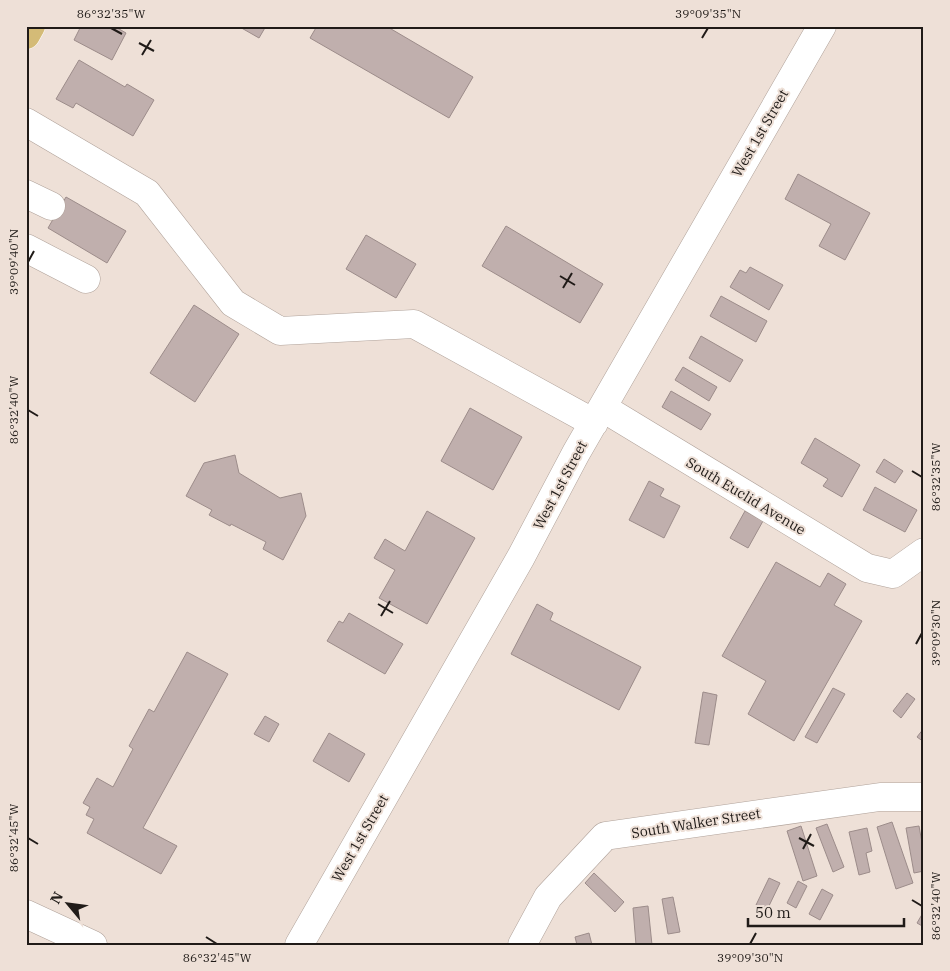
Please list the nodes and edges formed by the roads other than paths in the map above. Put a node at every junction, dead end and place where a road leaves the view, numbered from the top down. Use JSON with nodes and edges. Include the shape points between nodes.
{"nodes":[{"id":1,"x":31,"y":26,"type":"edge"},
{"id":2,"x":822,"y":26,"type":"edge"},
{"id":3,"x":26,"y":35,"type":"edge"},
{"id":4,"x":26,"y":122,"type":"edge"},
{"id":5,"x":26,"y":194,"type":"edge"},
{"id":6,"x":51,"y":206,"type":"dead end"},
{"id":7,"x":26,"y":248,"type":"edge"},
{"id":8,"x":86,"y":280,"type":"dead end"},
{"id":9,"x":598,"y":416,"type":"junction"},
{"id":10,"x":924,"y":552,"type":"edge"},
{"id":11,"x":924,"y":797,"type":"edge"},
{"id":12,"x":26,"y":914,"type":"edge"},
{"id":13,"x":93,"y":945,"type":"edge"},
{"id":14,"x":299,"y":945,"type":"edge"},
{"id":15,"x":522,"y":945,"type":"edge"}],
"edges":[{"from":1,"to":3,"type":"main road"},
{"from":2,"to":9,"type":"street","name":"West 1st Street"},
{"from":4,"to":9,"type":"street","name":"South Euclid Avenue","via":[[147,193],[233,303],[280,331],[414,324]]},
{"from":5,"to":6,"type":"street"},
{"from":7,"to":8,"type":"street"},
{"from":9,"to":10,"type":"street","name":"South Euclid Avenue","via":[[867,568],[893,574]]},
{"from":9,"to":14,"type":"street","name":"West 1st Street","via":[[522,557]]},
{"from":11,"to":15,"type":"street","name":"South Walker Street","via":[[880,797],[605,836],[548,897]]},
{"from":12,"to":13,"type":"street"}]}
